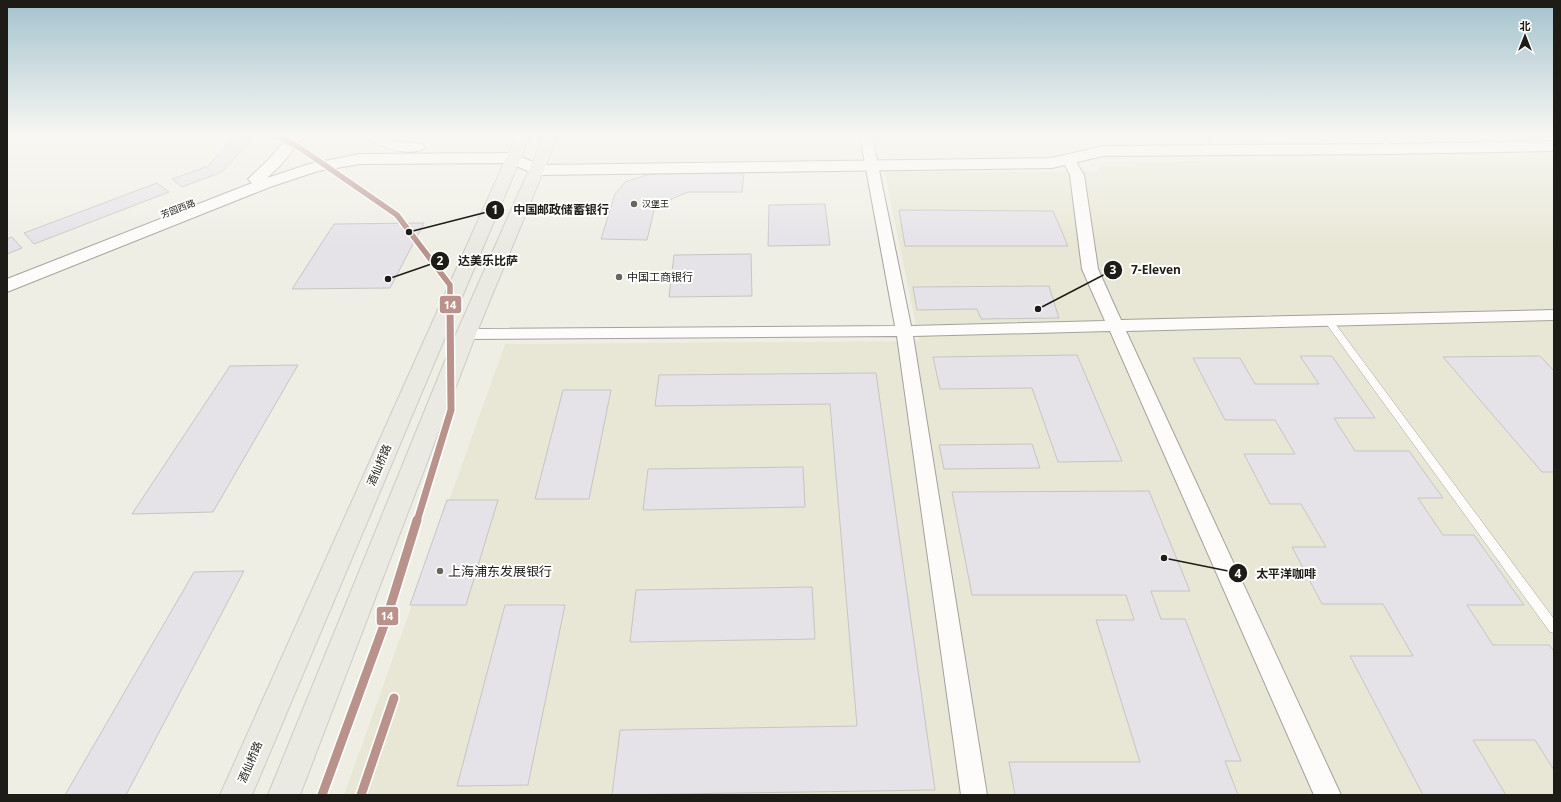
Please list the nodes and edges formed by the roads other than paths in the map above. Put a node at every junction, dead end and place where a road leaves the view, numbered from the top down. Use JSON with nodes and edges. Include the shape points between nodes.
{"nodes":[{"id":1,"x":262,"y":173,"type":"edge"},
{"id":2,"x":273,"y":173,"type":"edge"},
{"id":3,"x":296,"y":173,"type":"edge"},
{"id":4,"x":506,"y":173,"type":"edge"},
{"id":5,"x":536,"y":173,"type":"edge"},
{"id":6,"x":872,"y":173,"type":"edge"},
{"id":7,"x":1076,"y":173,"type":"edge"},
{"id":8,"x":256,"y":179,"type":"junction"},
{"id":9,"x":7,"y":275,"type":"edge"},
{"id":10,"x":7,"y":286,"type":"edge"},
{"id":11,"x":1554,"y":315,"type":"edge"},
{"id":12,"x":1328,"y":320,"type":"junction"},
{"id":13,"x":1116,"y":327,"type":"junction"},
{"id":14,"x":904,"y":331,"type":"junction"},
{"id":15,"x":466,"y":334,"type":"junction"},
{"id":16,"x":1554,"y":628,"type":"edge"},
{"id":17,"x":236,"y":795,"type":"edge"},
{"id":18,"x":284,"y":795,"type":"edge"},
{"id":19,"x":974,"y":795,"type":"edge"},
{"id":20,"x":1328,"y":795,"type":"edge"}],
"edges":[{"from":1,"to":8,"type":"street"},
{"from":2,"to":8,"type":"street","name":"芳园西路"},
{"from":3,"to":10,"type":"street","name":"芳园西路"},
{"from":4,"to":17,"type":"main road","name":"酒仙桥路"},
{"from":5,"to":15,"type":"main road"},
{"from":6,"to":14,"type":"street"},
{"from":7,"to":13,"type":"street","via":[[1090,269]]},
{"from":8,"to":9,"type":"street","name":"芳园西路"},
{"from":11,"to":12,"type":"street"},
{"from":12,"to":13,"type":"street"},
{"from":12,"to":16,"type":"lane"},
{"from":13,"to":14,"type":"street"},
{"from":13,"to":20,"type":"street"},
{"from":14,"to":15,"type":"street"},
{"from":14,"to":19,"type":"street"},
{"from":15,"to":18,"type":"main road"}]}
